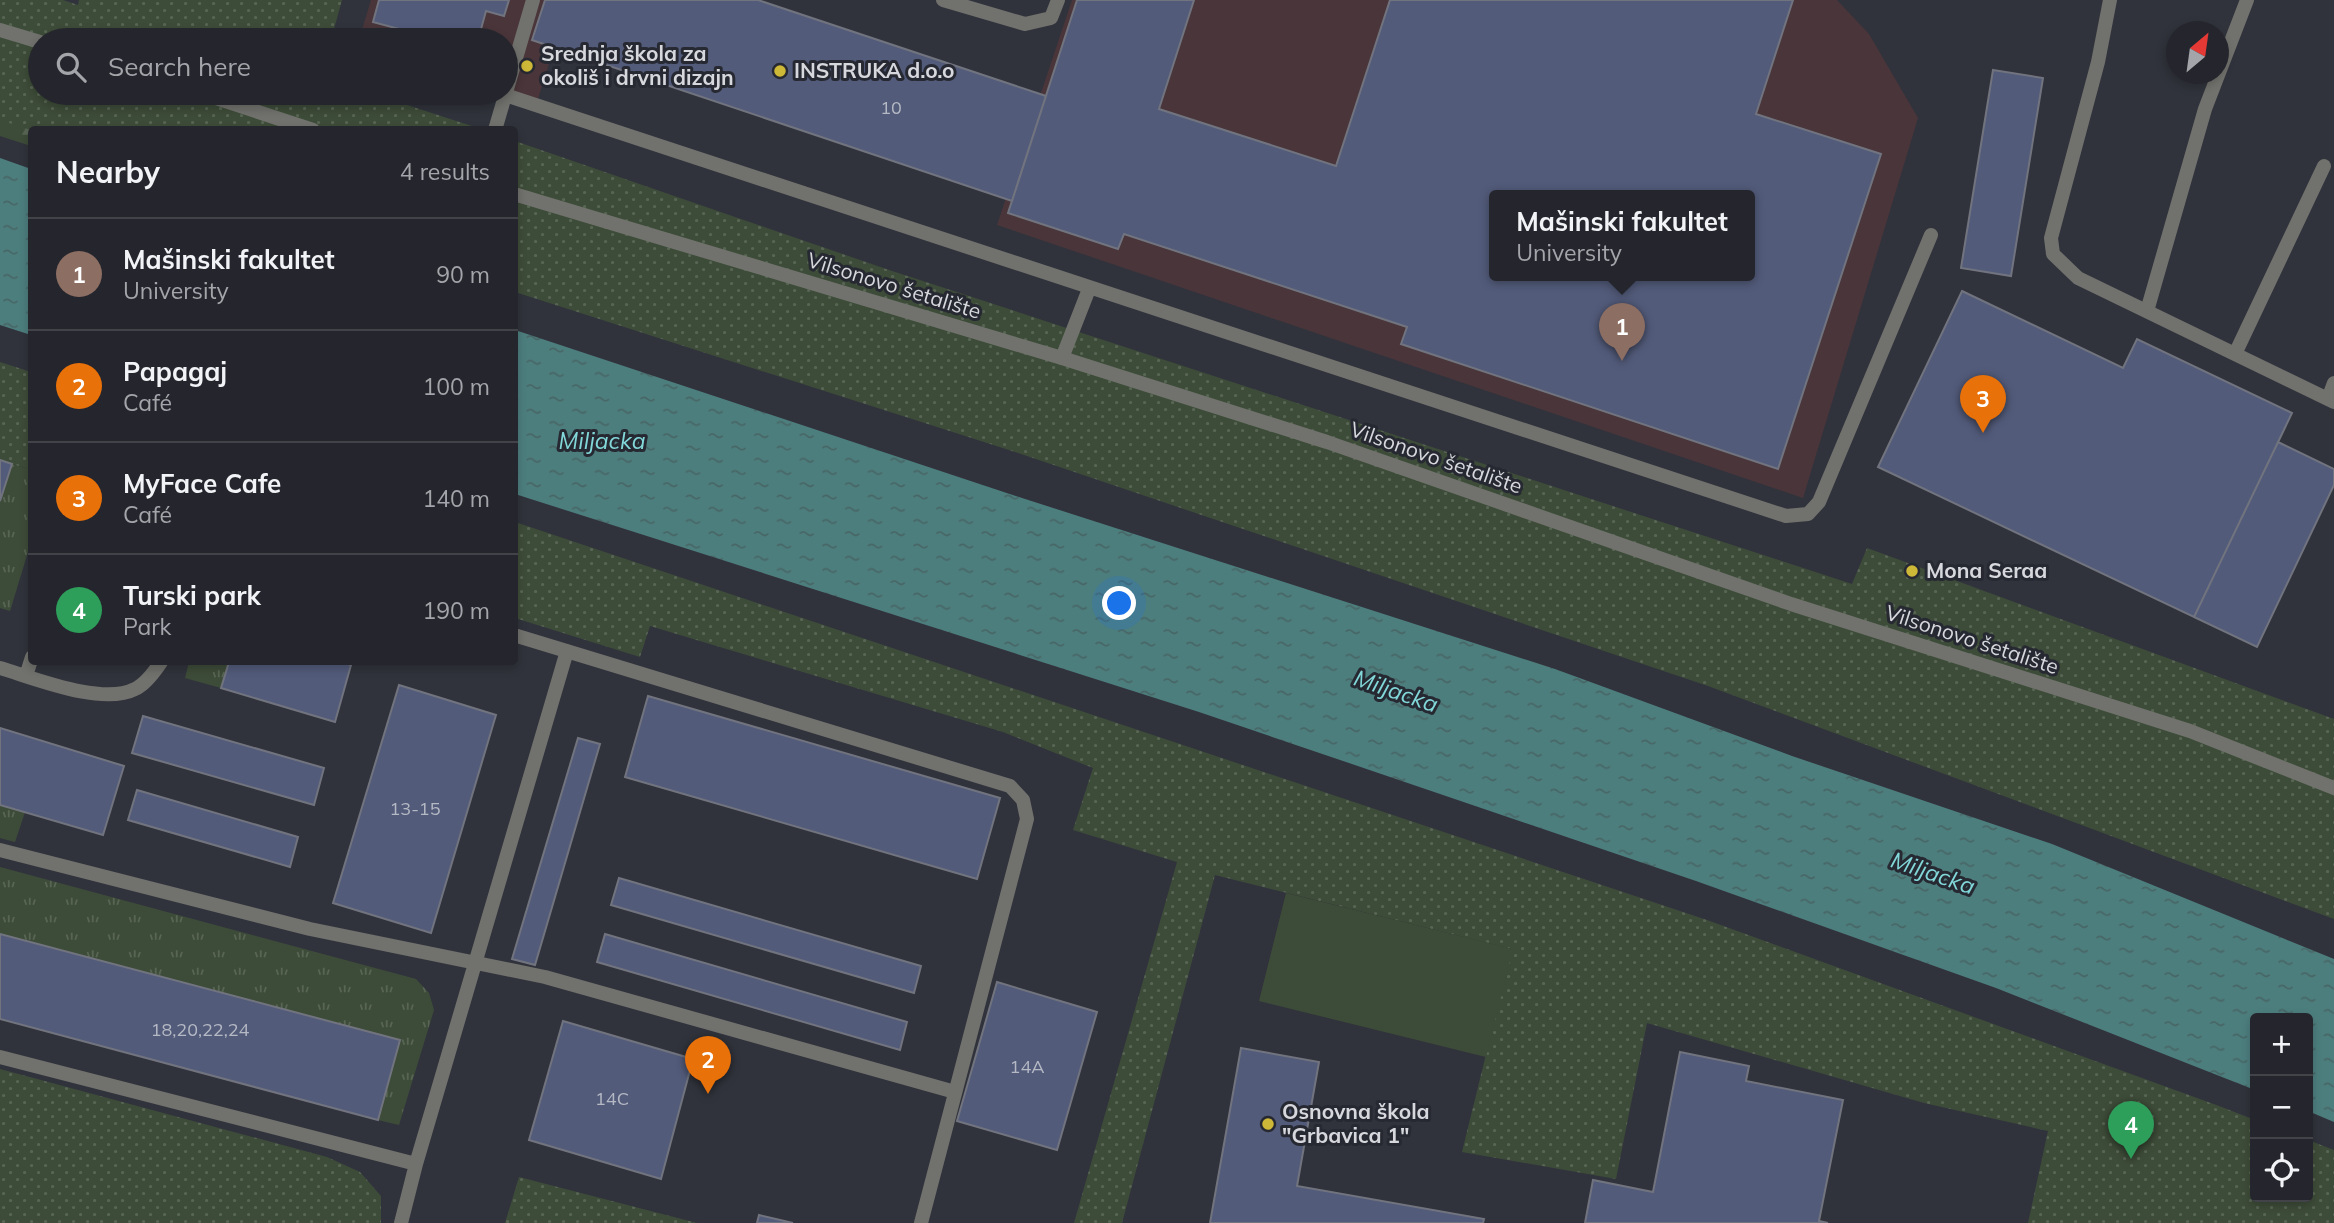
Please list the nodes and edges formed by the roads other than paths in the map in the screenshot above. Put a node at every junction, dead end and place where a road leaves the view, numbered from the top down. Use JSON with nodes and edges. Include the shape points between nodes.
{"nodes":[{"id":1,"x":533,"y":0,"type":"edge"},
{"id":2,"x":943,"y":0,"type":"edge"},
{"id":3,"x":1058,"y":0,"type":"edge"},
{"id":4,"x":2110,"y":0,"type":"edge"},
{"id":5,"x":2247,"y":0,"type":"edge"},
{"id":6,"x":0,"y":30,"type":"edge"},
{"id":7,"x":28,"y":38,"type":"edge"},
{"id":8,"x":518,"y":51,"type":"edge"},
{"id":9,"x":518,"y":99,"type":"edge"},
{"id":10,"x":237,"y":105,"type":"edge"},
{"id":11,"x":502,"y":105,"type":"edge"},
{"id":12,"x":301,"y":126,"type":"edge"},
{"id":13,"x":496,"y":126,"type":"edge"},
{"id":14,"x":2324,"y":166,"type":"dead end"},
{"id":15,"x":518,"y":195,"type":"edge"},
{"id":16,"x":1931,"y":235,"type":"dead end"},
{"id":17,"x":1089,"y":289,"type":"junction"},
{"id":18,"x":2147,"y":312,"type":"junction"},
{"id":19,"x":2235,"y":354,"type":"junction"},
{"id":20,"x":1062,"y":358,"type":"junction"},
{"id":21,"x":2334,"y":383,"type":"edge"},
{"id":22,"x":2331,"y":400,"type":"edge"},
{"id":23,"x":518,"y":636,"type":"edge"},
{"id":24,"x":567,"y":651,"type":"junction"},
{"id":25,"x":29,"y":665,"type":"edge"},
{"id":26,"x":158,"y":665,"type":"edge"},
{"id":27,"x":0,"y":668,"type":"edge"},
{"id":28,"x":26,"y":676,"type":"junction"},
{"id":29,"x":2334,"y":788,"type":"edge"},
{"id":30,"x":0,"y":850,"type":"edge"},
{"id":31,"x":474,"y":963,"type":"junction"},
{"id":32,"x":0,"y":1057,"type":"edge"},
{"id":33,"x":956,"y":1092,"type":"junction"},
{"id":34,"x":416,"y":1164,"type":"junction"},
{"id":35,"x":401,"y":1223,"type":"edge"},
{"id":36,"x":921,"y":1223,"type":"edge"}],
"edges":[{"from":1,"to":8,"type":"street"},
{"from":2,"to":3,"type":"street","via":[[1025,24],[1051,18]]},
{"from":4,"to":18,"type":"street","via":[[2098,62],[2050,238],[2053,254],[2078,278]]},
{"from":5,"to":18,"type":"street","via":[[2206,109]]},
{"from":6,"to":7,"type":"street"},
{"from":9,"to":17,"type":"street"},
{"from":10,"to":12,"type":"street"},
{"from":11,"to":13,"type":"street"},
{"from":14,"to":19,"type":"street"},
{"from":15,"to":20,"type":"street","name":"Vilsonovo šetalište"},
{"from":16,"to":17,"type":"street","via":[[1819,502],[1808,514],[1786,516]]},
{"from":17,"to":20,"type":"street"},
{"from":18,"to":19,"type":"street"},
{"from":19,"to":22,"type":"street"},
{"from":20,"to":29,"type":"street","name":"Vilsonovo šetalište","via":[[1327,442],[1791,604],[2190,731]]},
{"from":21,"to":22,"type":"street"},
{"from":23,"to":24,"type":"street"},
{"from":24,"to":31,"type":"street"},
{"from":24,"to":33,"type":"street","via":[[1010,786],[1023,800],[1027,820]]},
{"from":25,"to":28,"type":"street"},
{"from":26,"to":28,"type":"street","via":[[135,689],[113,696]]},
{"from":27,"to":28,"type":"street"},
{"from":30,"to":31,"type":"street","via":[[310,929]]},
{"from":31,"to":33,"type":"street","via":[[545,977]]},
{"from":31,"to":34,"type":"street"},
{"from":32,"to":34,"type":"street"},
{"from":33,"to":36,"type":"street"},
{"from":34,"to":35,"type":"street"}]}
